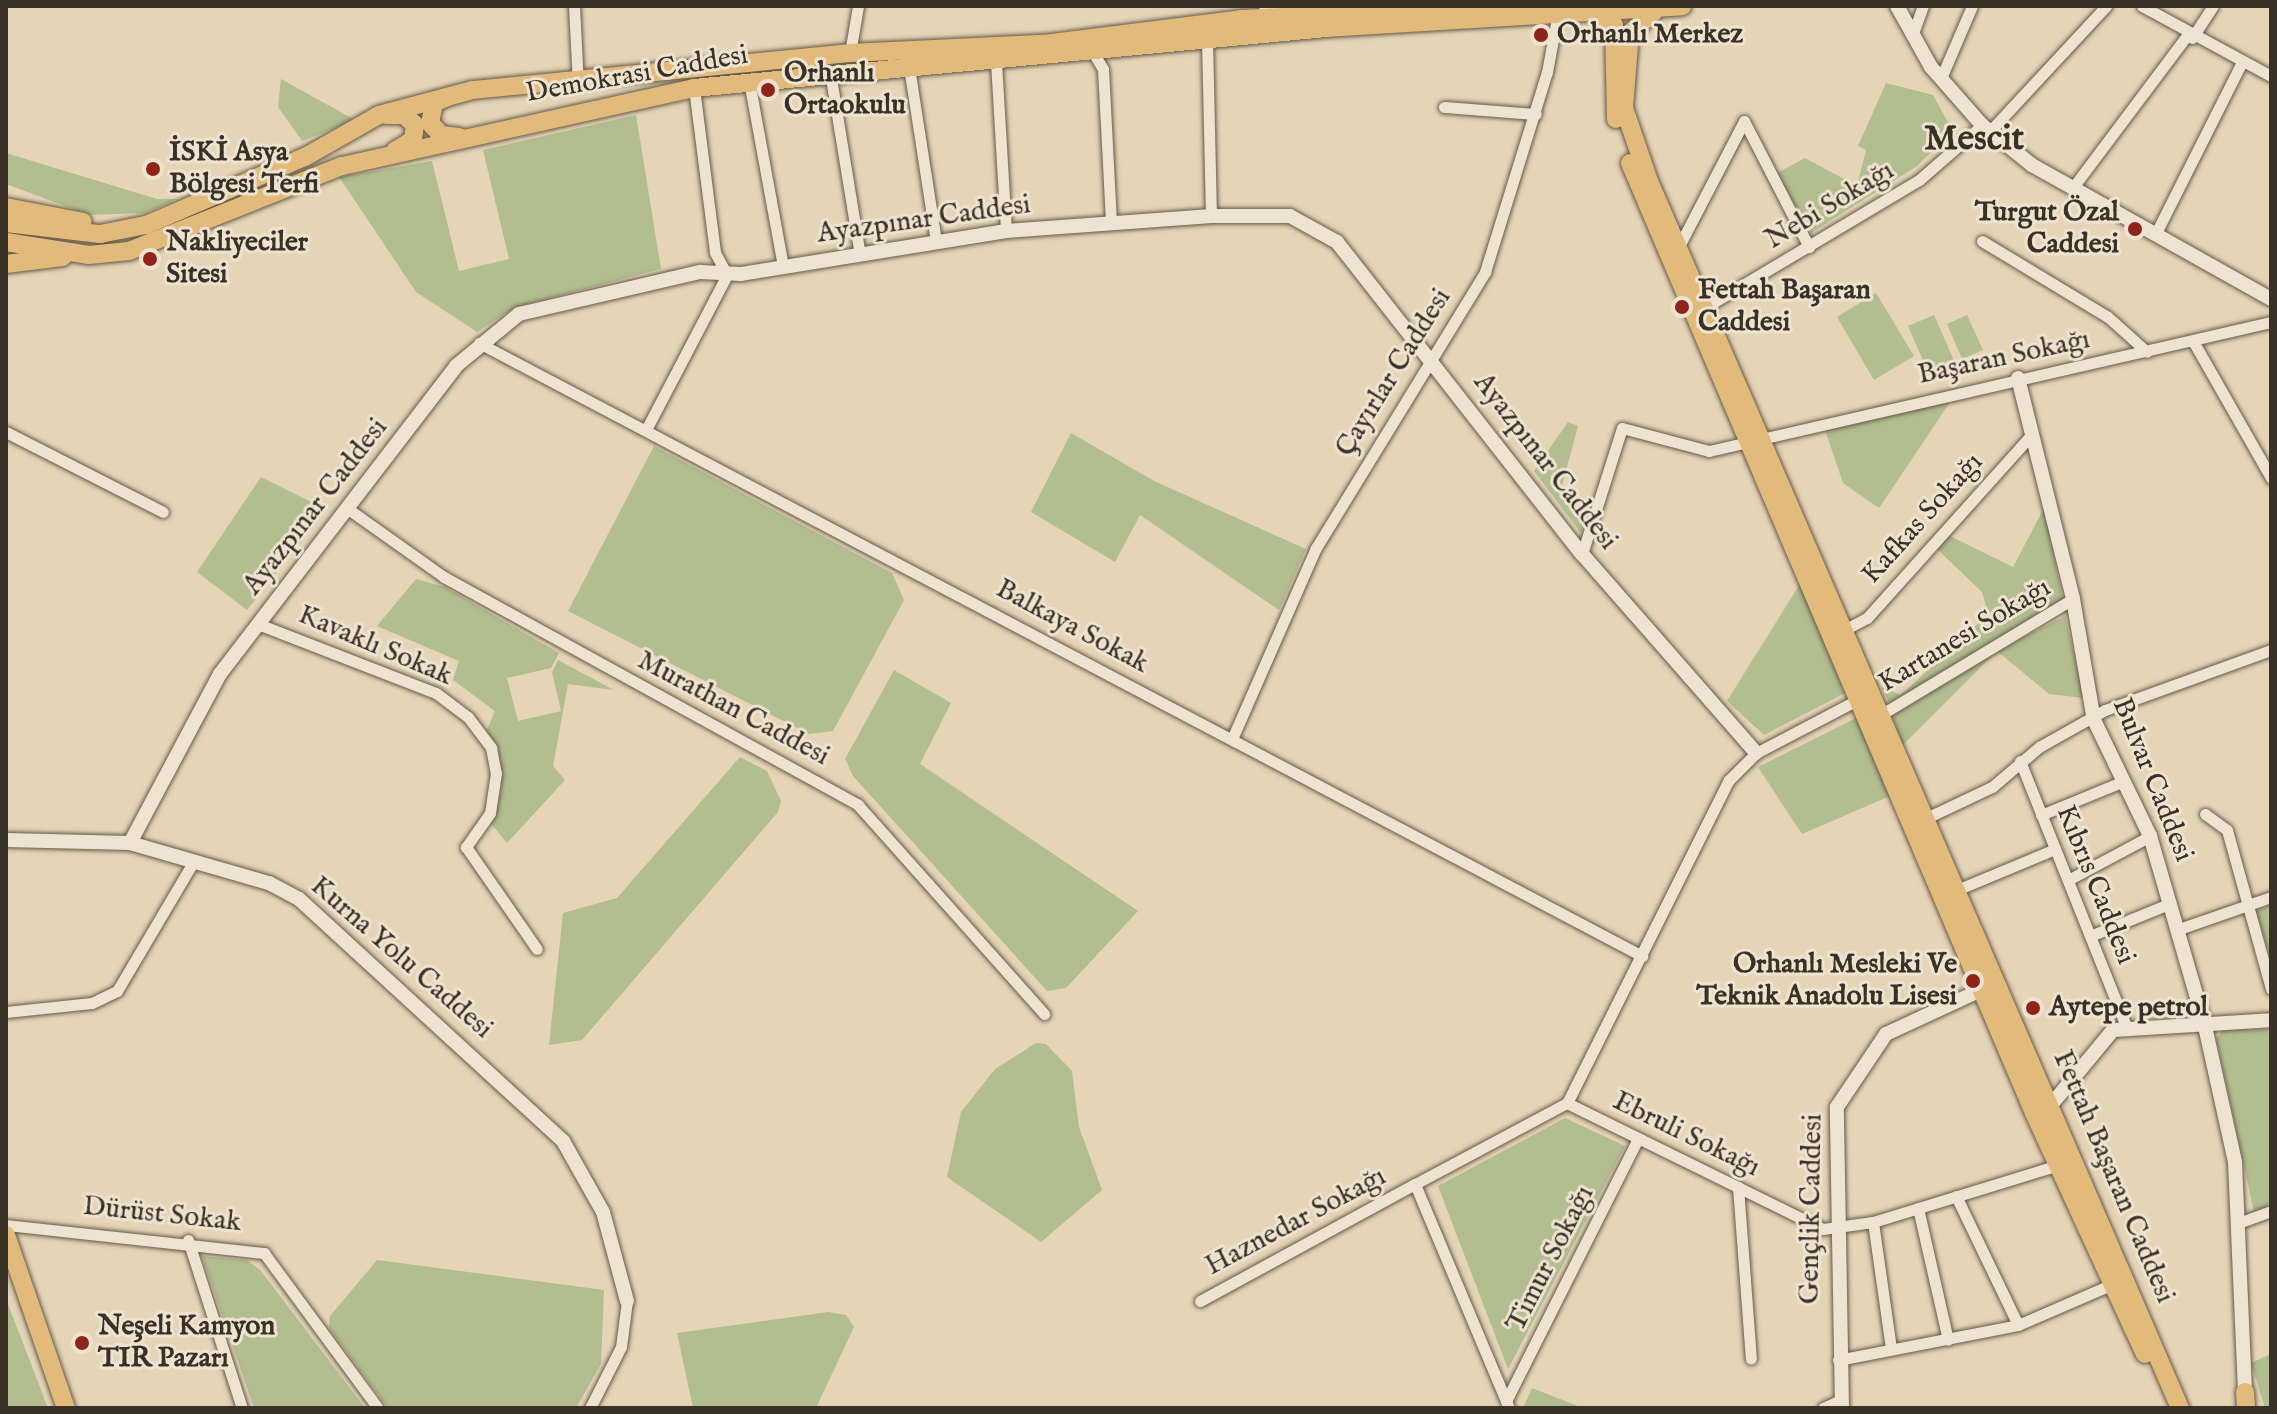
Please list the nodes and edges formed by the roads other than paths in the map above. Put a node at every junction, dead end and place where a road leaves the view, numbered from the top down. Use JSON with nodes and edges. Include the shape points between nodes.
{"nodes":[{"id":1,"x":574,"y":6,"type":"edge"},
{"id":2,"x":858,"y":6,"type":"edge"},
{"id":3,"x":1264,"y":6,"type":"edge"},
{"id":4,"x":1496,"y":6,"type":"edge"},
{"id":5,"x":1682,"y":6,"type":"edge"},
{"id":6,"x":1897,"y":6,"type":"edge"},
{"id":7,"x":1923,"y":6,"type":"edge"},
{"id":8,"x":1972,"y":6,"type":"edge"},
{"id":9,"x":2106,"y":6,"type":"edge"},
{"id":10,"x":2142,"y":6,"type":"edge"},
{"id":11,"x":2213,"y":6,"type":"edge"},
{"id":12,"x":1631,"y":9,"type":"edge"},
{"id":13,"x":1662,"y":9,"type":"junction"},
{"id":14,"x":1333,"y":10,"type":"edge"},
{"id":15,"x":1589,"y":13,"type":"edge"},
{"id":16,"x":1295,"y":15,"type":"junction"},
{"id":17,"x":1557,"y":18,"type":"junction"},
{"id":18,"x":1912,"y":36,"type":"junction"},
{"id":19,"x":2190,"y":36,"type":"junction"},
{"id":20,"x":1207,"y":40,"type":"junction"},
{"id":21,"x":1614,"y":41,"type":"junction"},
{"id":22,"x":850,"y":53,"type":"junction"},
{"id":23,"x":1094,"y":54,"type":"junction"},
{"id":24,"x":996,"y":62,"type":"junction"},
{"id":25,"x":2242,"y":62,"type":"junction"},
{"id":26,"x":909,"y":67,"type":"junction"},
{"id":27,"x":830,"y":72,"type":"junction"},
{"id":28,"x":2271,"y":76,"type":"edge"},
{"id":29,"x":1941,"y":78,"type":"junction"},
{"id":30,"x":749,"y":81,"type":"junction"},
{"id":31,"x":578,"y":84,"type":"junction"},
{"id":32,"x":694,"y":88,"type":"junction"},
{"id":33,"x":473,"y":90,"type":"junction"},
{"id":34,"x":1444,"y":107,"type":"dead end"},
{"id":35,"x":1536,"y":114,"type":"junction"},
{"id":36,"x":360,"y":126,"type":"junction"},
{"id":37,"x":1986,"y":128,"type":"junction"},
{"id":38,"x":473,"y":135,"type":"junction"},
{"id":39,"x":374,"y":160,"type":"junction"},
{"id":40,"x":2074,"y":186,"type":"junction"},
{"id":41,"x":6,"y":207,"type":"edge"},
{"id":42,"x":1211,"y":216,"type":"junction"},
{"id":43,"x":6,"y":223,"type":"edge"},
{"id":44,"x":1111,"y":223,"type":"junction"},
{"id":45,"x":146,"y":225,"type":"junction"},
{"id":46,"x":1006,"y":231,"type":"junction"},
{"id":47,"x":2157,"y":231,"type":"junction"},
{"id":48,"x":936,"y":241,"type":"junction"},
{"id":49,"x":1982,"y":241,"type":"dead end"},
{"id":50,"x":6,"y":242,"type":"edge"},
{"id":51,"x":1809,"y":247,"type":"junction"},
{"id":52,"x":1678,"y":248,"type":"junction"},
{"id":53,"x":89,"y":255,"type":"junction"},
{"id":54,"x":860,"y":255,"type":"junction"},
{"id":55,"x":6,"y":264,"type":"edge"},
{"id":56,"x":783,"y":267,"type":"junction"},
{"id":57,"x":727,"y":275,"type":"junction"},
{"id":58,"x":2271,"y":299,"type":"edge"},
{"id":59,"x":1699,"y":311,"type":"junction"},
{"id":60,"x":2271,"y":322,"type":"edge"},
{"id":61,"x":2193,"y":341,"type":"junction"},
{"id":62,"x":478,"y":342,"type":"junction"},
{"id":63,"x":2147,"y":352,"type":"junction"},
{"id":64,"x":1430,"y":359,"type":"junction"},
{"id":65,"x":2018,"y":378,"type":"junction"},
{"id":66,"x":648,"y":426,"type":"junction"},
{"id":67,"x":6,"y":432,"type":"edge"},
{"id":68,"x":2032,"y":434,"type":"junction"},
{"id":69,"x":1755,"y":436,"type":"junction"},
{"id":70,"x":2271,"y":478,"type":"edge"},
{"id":71,"x":348,"y":509,"type":"junction"},
{"id":72,"x":163,"y":512,"type":"dead end"},
{"id":73,"x":1582,"y":554,"type":"junction"},
{"id":74,"x":2073,"y":599,"type":"junction"},
{"id":75,"x":258,"y":624,"type":"junction"},
{"id":76,"x":1844,"y":630,"type":"junction"},
{"id":77,"x":2271,"y":650,"type":"edge"},
{"id":78,"x":1857,"y":700,"type":"junction"},
{"id":79,"x":1882,"y":714,"type":"junction"},
{"id":80,"x":2094,"y":720,"type":"junction"},
{"id":81,"x":1232,"y":739,"type":"junction"},
{"id":82,"x":1756,"y":753,"type":"junction"},
{"id":83,"x":2020,"y":761,"type":"junction"},
{"id":84,"x":2124,"y":781,"type":"junction"},
{"id":85,"x":2205,"y":814,"type":"dead end"},
{"id":86,"x":2041,"y":815,"type":"junction"},
{"id":87,"x":1919,"y":822,"type":"junction"},
{"id":88,"x":2150,"y":836,"type":"junction"},
{"id":89,"x":6,"y":840,"type":"edge"},
{"id":90,"x":130,"y":843,"type":"junction"},
{"id":91,"x":2055,"y":849,"type":"junction"},
{"id":92,"x":194,"y":861,"type":"junction"},
{"id":93,"x":2068,"y":880,"type":"junction"},
{"id":94,"x":1959,"y":889,"type":"junction"},
{"id":95,"x":2271,"y":897,"type":"edge"},
{"id":96,"x":2171,"y":903,"type":"junction"},
{"id":97,"x":2248,"y":905,"type":"junction"},
{"id":98,"x":2179,"y":929,"type":"junction"},
{"id":99,"x":2090,"y":936,"type":"junction"},
{"id":100,"x":537,"y":949,"type":"dead end"},
{"id":101,"x":1642,"y":956,"type":"junction"},
{"id":102,"x":2271,"y":989,"type":"edge"},
{"id":103,"x":1981,"y":990,"type":"junction"},
{"id":104,"x":6,"y":1012,"type":"edge"},
{"id":105,"x":1044,"y":1014,"type":"dead end"},
{"id":106,"x":2271,"y":1020,"type":"edge"},
{"id":107,"x":2204,"y":1022,"type":"junction"},
{"id":108,"x":2126,"y":1026,"type":"junction"},
{"id":109,"x":1567,"y":1103,"type":"junction"},
{"id":110,"x":2051,"y":1105,"type":"junction"},
{"id":111,"x":1638,"y":1138,"type":"junction"},
{"id":112,"x":2058,"y":1165,"type":"junction"},
{"id":113,"x":1415,"y":1184,"type":"junction"},
{"id":114,"x":1738,"y":1187,"type":"junction"},
{"id":115,"x":1956,"y":1196,"type":"junction"},
{"id":116,"x":1918,"y":1208,"type":"junction"},
{"id":117,"x":2271,"y":1211,"type":"edge"},
{"id":118,"x":1873,"y":1222,"type":"junction"},
{"id":119,"x":2241,"y":1222,"type":"junction"},
{"id":120,"x":6,"y":1225,"type":"edge"},
{"id":121,"x":1834,"y":1229,"type":"junction"},
{"id":122,"x":6,"y":1235,"type":"edge"},
{"id":123,"x":188,"y":1240,"type":"junction"},
{"id":124,"x":6,"y":1272,"type":"edge"},
{"id":125,"x":2115,"y":1283,"type":"junction"},
{"id":126,"x":627,"y":1301,"type":"joint"},
{"id":127,"x":1200,"y":1301,"type":"dead end"},
{"id":128,"x":2018,"y":1325,"type":"junction"},
{"id":129,"x":1948,"y":1340,"type":"junction"},
{"id":130,"x":1891,"y":1349,"type":"junction"},
{"id":131,"x":1751,"y":1359,"type":"dead end"},
{"id":132,"x":1838,"y":1360,"type":"junction"},
{"id":133,"x":2247,"y":1403,"type":"edge"},
{"id":134,"x":1508,"y":1404,"type":"edge"},
{"id":135,"x":1841,"y":1404,"type":"edge"},
{"id":136,"x":64,"y":1408,"type":"edge"},
{"id":137,"x":242,"y":1408,"type":"edge"},
{"id":138,"x":378,"y":1408,"type":"edge"},
{"id":139,"x":590,"y":1408,"type":"edge"},
{"id":140,"x":1823,"y":1408,"type":"edge"},
{"id":141,"x":2168,"y":1408,"type":"edge"},
{"id":142,"x":2180,"y":1408,"type":"edge"}],
"edges":[{"from":1,"to":31,"type":"street"},
{"from":2,"to":22,"type":"street"},
{"from":3,"to":16,"type":"street"},
{"from":4,"to":14,"type":"main road","name":"Demokrasi Caddesi"},
{"from":5,"to":13,"type":"main road","name":"Demokrasi Caddesi"},
{"from":6,"to":18,"type":"street"},
{"from":7,"to":18,"type":"street"},
{"from":8,"to":29,"type":"street"},
{"from":9,"to":37,"type":"street","name":"Nebi Sokağı"},
{"from":10,"to":19,"type":"street"},
{"from":11,"to":19,"type":"street"},
{"from":12,"to":13,"type":"main road","name":"Demokrasi Caddesi"},
{"from":12,"to":15,"type":"main road","name":"Demokrasi Caddesi"},
{"from":12,"to":21,"type":"main road","name":"Fettah Başaran Caddesi"},
{"from":13,"to":52,"type":"main road","name":"Fettah Başaran Caddesi","via":[[1630,33],[1624,108]]},
{"from":14,"to":16,"type":"main road","name":"Demokrasi Caddesi"},
{"from":15,"to":17,"type":"main road","name":"Demokrasi Caddesi"},
{"from":15,"to":21,"type":"main road","name":"Fettah Başaran Caddesi","via":[[1612,21]]},
{"from":16,"to":22,"type":"main road","name":"Demokrasi Caddesi","via":[[1044,44]]},
{"from":17,"to":20,"type":"main road","name":"Demokrasi Caddesi"},
{"from":17,"to":35,"type":"street","name":"Çayırlar Caddesi"},
{"from":18,"to":29,"type":"street"},
{"from":19,"to":25,"type":"street"},
{"from":19,"to":40,"type":"street"},
{"from":20,"to":23,"type":"main road","name":"Demokrasi Caddesi"},
{"from":20,"to":42,"type":"street"},
{"from":21,"to":59,"type":"main road","name":"Fettah Başaran Caddesi","via":[[1616,119]]},
{"from":22,"to":31,"type":"main road","name":"Demokrasi Caddesi"},
{"from":23,"to":24,"type":"main road","name":"Demokrasi Caddesi"},
{"from":23,"to":44,"type":"street","via":[[1103,69]]},
{"from":24,"to":26,"type":"main road","name":"Demokrasi Caddesi"},
{"from":24,"to":46,"type":"street"},
{"from":25,"to":28,"type":"street"},
{"from":25,"to":47,"type":"street"},
{"from":26,"to":27,"type":"main road","name":"Demokrasi Caddesi"},
{"from":26,"to":48,"type":"street"},
{"from":27,"to":30,"type":"main road","name":"Demokrasi Caddesi"},
{"from":27,"to":54,"type":"street"},
{"from":29,"to":37,"type":"street"},
{"from":30,"to":32,"type":"main road","name":"Demokrasi Caddesi"},
{"from":30,"to":56,"type":"street"},
{"from":31,"to":33,"type":"main road","name":"Demokrasi Caddesi"},
{"from":32,"to":38,"type":"main road","name":"Demokrasi Caddesi"},
{"from":32,"to":57,"type":"street","via":[[715,252]]},
{"from":33,"to":36,"type":"main road","name":"Demokrasi Caddesi","via":[[407,104]]},
{"from":33,"to":38,"type":"main road","via":[[434,103],[429,116],[441,135]]},
{"from":34,"to":35,"type":"street"},
{"from":35,"to":64,"type":"street","name":"Çayırlar Caddesi","via":[[1485,272]]},
{"from":36,"to":39,"type":"main road","via":[[395,114],[415,125],[406,147]]},
{"from":36,"to":45,"type":"main road","name":"Demokrasi Caddesi"},
{"from":37,"to":40,"type":"street"},
{"from":37,"to":51,"type":"street","name":"Nebi Sokağı","via":[[1919,180]]},
{"from":38,"to":39,"type":"main road","name":"Demokrasi Caddesi"},
{"from":39,"to":53,"type":"main road","name":"Demokrasi Caddesi","via":[[297,181],[160,241]]},
{"from":40,"to":47,"type":"street"},
{"from":41,"to":45,"type":"main road"},
{"from":42,"to":44,"type":"street","name":"Ayazpınar Caddesi"},
{"from":42,"to":64,"type":"street","name":"Ayazpınar Caddesi","via":[[1290,216],[1326,232]]},
{"from":43,"to":45,"type":"main road","name":"Demokrasi Caddesi","via":[[100,234]]},
{"from":44,"to":46,"type":"street","name":"Ayazpınar Caddesi"},
{"from":46,"to":48,"type":"street","name":"Ayazpınar Caddesi"},
{"from":47,"to":58,"type":"street"},
{"from":48,"to":54,"type":"street","name":"Ayazpınar Caddesi"},
{"from":49,"to":63,"type":"street","via":[[2108,317]]},
{"from":50,"to":53,"type":"main road","name":"Demokrasi Caddesi"},
{"from":51,"to":52,"type":"street","via":[[1744,121]]},
{"from":51,"to":59,"type":"street","name":"Nebi Sokağı"},
{"from":52,"to":59,"type":"main road","name":"Fettah Başaran Caddesi"},
{"from":53,"to":55,"type":"main road"},
{"from":54,"to":56,"type":"street","name":"Ayazpınar Caddesi"},
{"from":56,"to":57,"type":"street","name":"Ayazpınar Caddesi"},
{"from":57,"to":62,"type":"street","name":"Ayazpınar Caddesi","via":[[700,272],[586,294],[519,314]]},
{"from":57,"to":66,"type":"street"},
{"from":59,"to":69,"type":"main road","name":"Fettah Başaran Caddesi"},
{"from":60,"to":61,"type":"street","name":"Başaran Sokağı"},
{"from":61,"to":63,"type":"street","name":"Başaran Sokağı"},
{"from":61,"to":70,"type":"street"},
{"from":62,"to":66,"type":"street","name":"Balkaya Sokak"},
{"from":62,"to":71,"type":"street","name":"Ayazpınar Caddesi"},
{"from":63,"to":65,"type":"street","name":"Başaran Sokağı"},
{"from":64,"to":73,"type":"street","name":"Ayazpınar Caddesi"},
{"from":64,"to":81,"type":"street","name":"Çayırlar Caddesi","via":[[1316,548]]},
{"from":65,"to":68,"type":"street","name":"Bulvar Caddesi"},
{"from":65,"to":69,"type":"street","name":"Başaran Sokağı"},
{"from":66,"to":81,"type":"street","name":"Balkaya Sokak"},
{"from":67,"to":72,"type":"street"},
{"from":68,"to":74,"type":"street","name":"Bulvar Caddesi"},
{"from":68,"to":76,"type":"street","name":"Kafkas Sokağı","via":[[1867,618]]},
{"from":69,"to":73,"type":"street","name":"Başaran Sokağı","via":[[1709,451],[1622,428]]},
{"from":69,"to":76,"type":"main road","name":"Fettah Başaran Caddesi"},
{"from":69,"to":78,"type":"main road","name":"Fettah Başaran Caddesi"},
{"from":71,"to":75,"type":"street","name":"Ayazpınar Caddesi"},
{"from":71,"to":105,"type":"street","name":"Murathan Caddesi","via":[[444,577],[858,805]]},
{"from":73,"to":82,"type":"street","name":"Ayazpınar Caddesi"},
{"from":74,"to":79,"type":"street","name":"Kartanesi Sokağı"},
{"from":74,"to":80,"type":"street","name":"Bulvar Caddesi"},
{"from":75,"to":90,"type":"street","name":"Ayazpınar Caddesi","via":[[205,696]]},
{"from":75,"to":100,"type":"street","name":"Kavaklı Sokak","via":[[436,693],[468,717],[491,748],[496,773],[490,813],[466,847]]},
{"from":76,"to":79,"type":"main road","name":"Fettah Başaran Caddesi"},
{"from":77,"to":80,"type":"street","via":[[2105,710]]},
{"from":78,"to":82,"type":"street"},
{"from":78,"to":87,"type":"main road","name":"Fettah Başaran Caddesi"},
{"from":79,"to":87,"type":"main road","name":"Fettah Başaran Caddesi"},
{"from":80,"to":83,"type":"street"},
{"from":80,"to":84,"type":"street","name":"Bulvar Caddesi"},
{"from":81,"to":101,"type":"street","name":"Balkaya Sokak"},
{"from":82,"to":101,"type":"street","via":[[1729,780]]},
{"from":83,"to":86,"type":"street","name":"Kıbrıs Caddesi"},
{"from":83,"to":87,"type":"street","via":[[1992,787]]},
{"from":84,"to":86,"type":"street"},
{"from":84,"to":88,"type":"street","name":"Bulvar Caddesi"},
{"from":85,"to":97,"type":"street","via":[[2227,830]]},
{"from":86,"to":91,"type":"street","name":"Kıbrıs Caddesi"},
{"from":87,"to":94,"type":"main road","name":"Fettah Başaran Caddesi"},
{"from":87,"to":103,"type":"main road","name":"Fettah Başaran Caddesi"},
{"from":88,"to":93,"type":"street"},
{"from":88,"to":96,"type":"street","name":"Bulvar Caddesi"},
{"from":89,"to":90,"type":"street","name":"Kurna Yolu Caddesi"},
{"from":90,"to":92,"type":"street","name":"Kurna Yolu Caddesi"},
{"from":91,"to":93,"type":"street","name":"Kıbrıs Caddesi"},
{"from":91,"to":94,"type":"street"},
{"from":92,"to":104,"type":"street","via":[[117,991],[92,1003]]},
{"from":92,"to":126,"type":"street","name":"Kurna Yolu Caddesi","via":[[299,899],[545,1123],[596,1194]]},
{"from":93,"to":99,"type":"street","name":"Kıbrıs Caddesi"},
{"from":94,"to":110,"type":"main road","name":"Fettah Başaran Caddesi"},
{"from":95,"to":97,"type":"street"},
{"from":96,"to":98,"type":"street","name":"Bulvar Caddesi"},
{"from":96,"to":99,"type":"street"},
{"from":97,"to":98,"type":"street"},
{"from":97,"to":102,"type":"street"},
{"from":98,"to":107,"type":"street","name":"Bulvar Caddesi"},
{"from":99,"to":108,"type":"street","name":"Kıbrıs Caddesi"},
{"from":101,"to":109,"type":"street"},
{"from":103,"to":112,"type":"main road","name":"Fettah Başaran Caddesi"},
{"from":103,"to":121,"type":"street","name":"Gençlik Caddesi","via":[[1886,1034],[1855,1071],[1834,1121]]},
{"from":106,"to":107,"type":"street"},
{"from":107,"to":108,"type":"street"},
{"from":107,"to":119,"type":"street","name":"Bulvar Caddesi"},
{"from":108,"to":110,"type":"street","via":[[2101,1038],[2067,1094]]},
{"from":109,"to":111,"type":"street","name":"Ebruli Sokağı"},
{"from":109,"to":113,"type":"street","name":"Haznedar Sokağı"},
{"from":110,"to":142,"type":"main road","name":"Fettah Başaran Caddesi"},
{"from":111,"to":114,"type":"street","name":"Ebruli Sokağı"},
{"from":111,"to":134,"type":"street","name":"Timur Sokağı"},
{"from":112,"to":115,"type":"street"},
{"from":112,"to":125,"type":"main road","name":"Fettah Başaran Caddesi"},
{"from":113,"to":127,"type":"street","name":"Haznedar Sokağı"},
{"from":113,"to":134,"type":"street"},
{"from":114,"to":121,"type":"street","name":"Ebruli Sokağı"},
{"from":114,"to":131,"type":"street"},
{"from":115,"to":116,"type":"street"},
{"from":115,"to":128,"type":"street"},
{"from":116,"to":118,"type":"street"},
{"from":116,"to":129,"type":"street"},
{"from":117,"to":119,"type":"street"},
{"from":118,"to":121,"type":"street"},
{"from":118,"to":130,"type":"street"},
{"from":119,"to":133,"type":"street","name":"Bulvar Caddesi","via":[[2237,1319]]},
{"from":120,"to":123,"type":"street","name":"Dürüst Sokak"},
{"from":121,"to":132,"type":"street","name":"Gençlik Caddesi"},
{"from":122,"to":136,"type":"main road"},
{"from":123,"to":137,"type":"street"},
{"from":123,"to":138,"type":"street","name":"Dürüst Sokak","via":[[254,1249],[273,1261]]},
{"from":124,"to":136,"type":"main road"},
{"from":125,"to":128,"type":"street"},
{"from":125,"to":141,"type":"main road","name":"Fettah Başaran Caddesi"},
{"from":126,"to":139,"type":"street","via":[[621,1347]]},
{"from":128,"to":129,"type":"street"},
{"from":129,"to":130,"type":"street"},
{"from":130,"to":132,"type":"street"},
{"from":132,"to":135,"type":"street","name":"Gençlik Caddesi"},
{"from":135,"to":140,"type":"street"}]}
